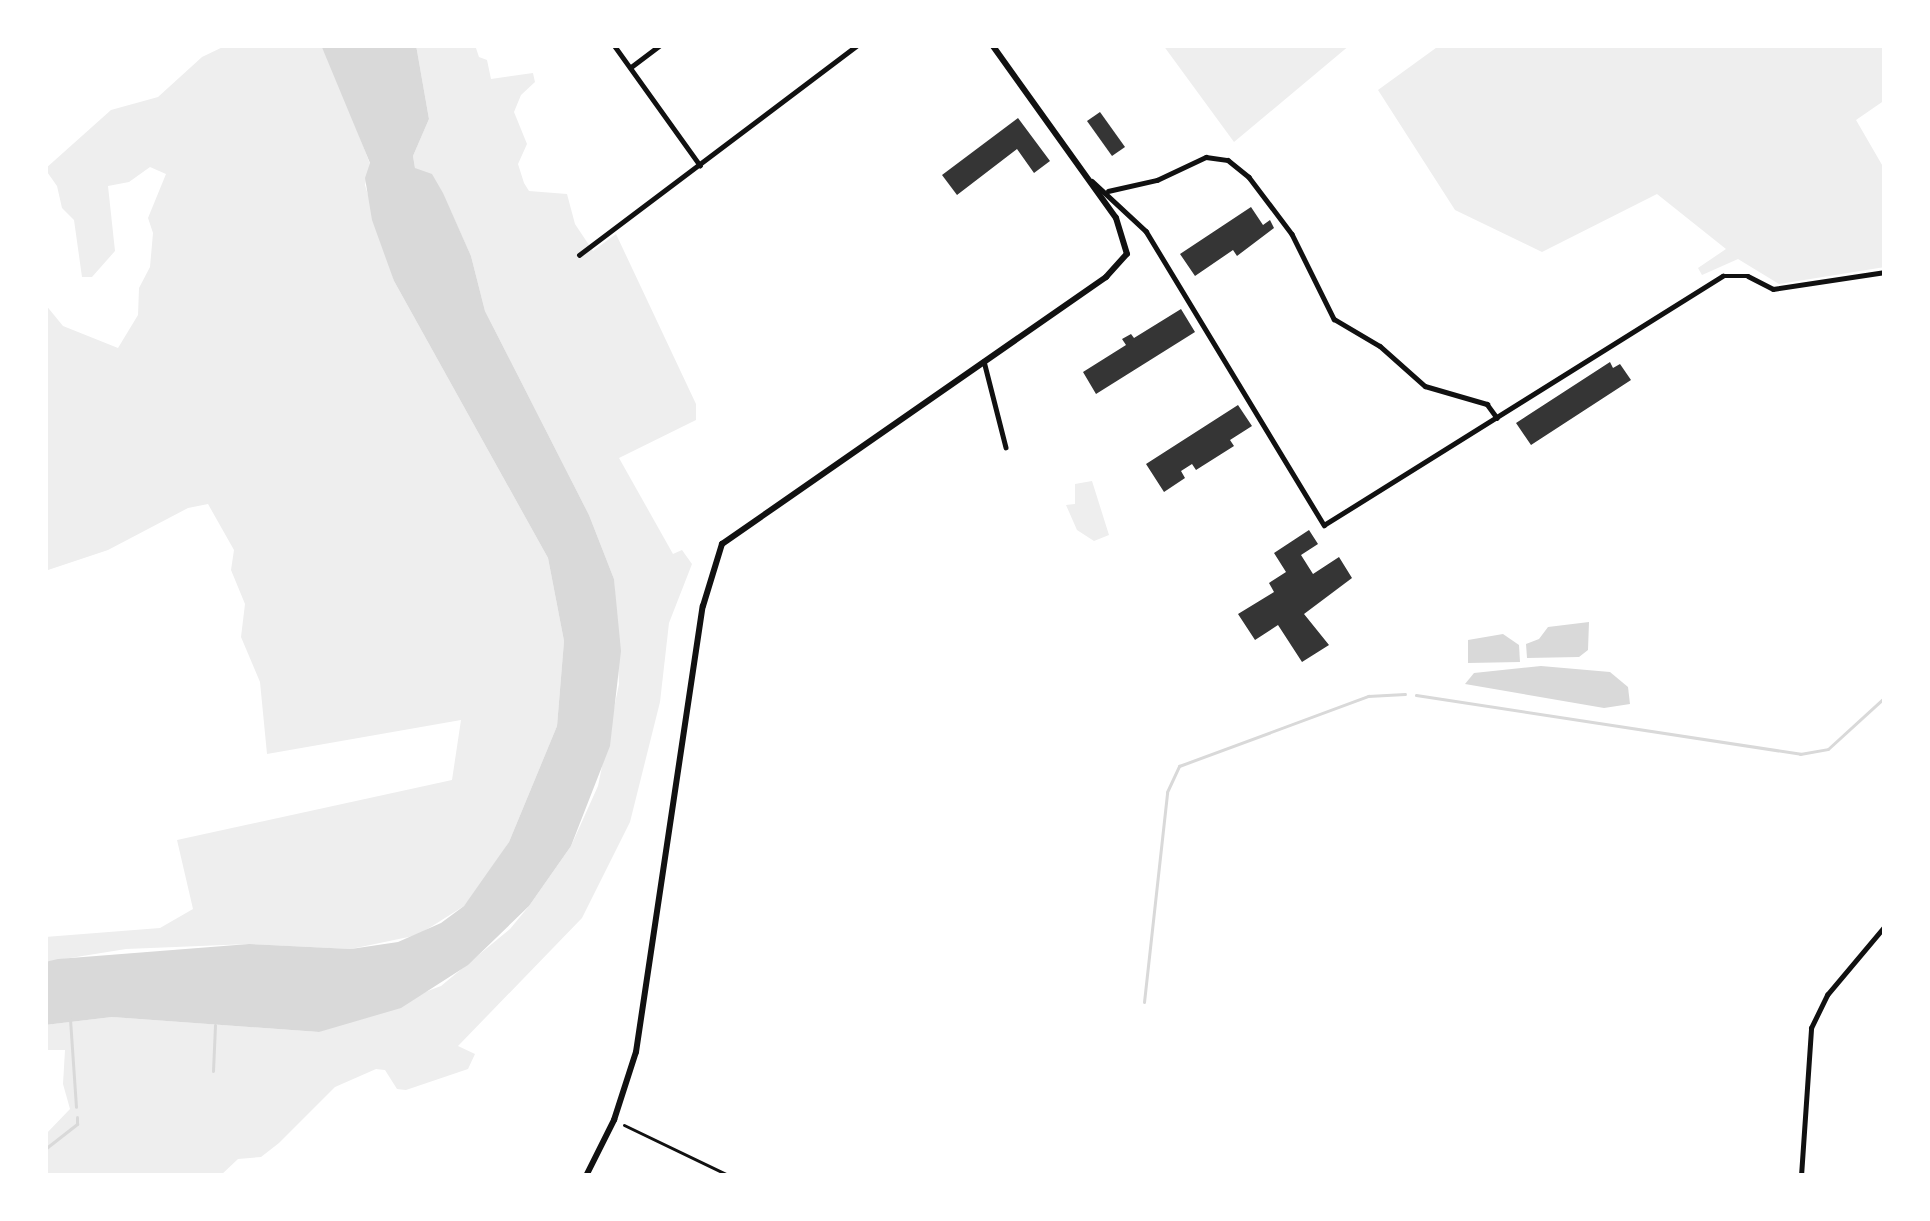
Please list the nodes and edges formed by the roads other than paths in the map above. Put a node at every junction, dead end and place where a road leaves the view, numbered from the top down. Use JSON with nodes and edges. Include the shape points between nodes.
{"nodes":[{"id":1,"x":614,"y":45,"type":"edge"},
{"id":2,"x":660,"y":45,"type":"edge"},
{"id":3,"x":858,"y":45,"type":"edge"},
{"id":4,"x":992,"y":45,"type":"edge"},
{"id":5,"x":630,"y":68,"type":"junction"},
{"id":6,"x":700,"y":165,"type":"junction"},
{"id":7,"x":1092,"y":182,"type":"junction"},
{"id":8,"x":1108,"y":191,"type":"junction"},
{"id":9,"x":579,"y":255,"type":"dead end"},
{"id":10,"x":1885,"y":272,"type":"edge"},
{"id":11,"x":984,"y":362,"type":"junction"},
{"id":12,"x":1497,"y":418,"type":"junction"},
{"id":13,"x":1006,"y":446,"type":"dead end"},
{"id":14,"x":1885,"y":926,"type":"edge"},
{"id":15,"x":586,"y":1176,"type":"edge"},
{"id":16,"x":1802,"y":1176,"type":"edge"}],
"edges":[{"from":1,"to":5,"type":"street"},
{"from":2,"to":5,"type":"street"},
{"from":3,"to":6,"type":"street"},
{"from":4,"to":7,"type":"main road"},
{"from":5,"to":6,"type":"street"},
{"from":6,"to":9,"type":"street"},
{"from":7,"to":8,"type":"street"},
{"from":7,"to":11,"type":"main road","via":[[1126,236],[1127,254]]},
{"from":8,"to":12,"type":"street","via":[[1206,157],[1228,160],[1292,234],[1334,320],[1426,386],[1487,404]]},
{"from":8,"to":12,"type":"street","via":[[1166,260],[1324,525]]},
{"from":10,"to":12,"type":"street","via":[[1773,289],[1724,276]]},
{"from":11,"to":13,"type":"street"},
{"from":11,"to":15,"type":"main road","via":[[722,544],[703,606],[635,1052]]},
{"from":14,"to":16,"type":"street","via":[[1827,995],[1811,1028]]}]}
